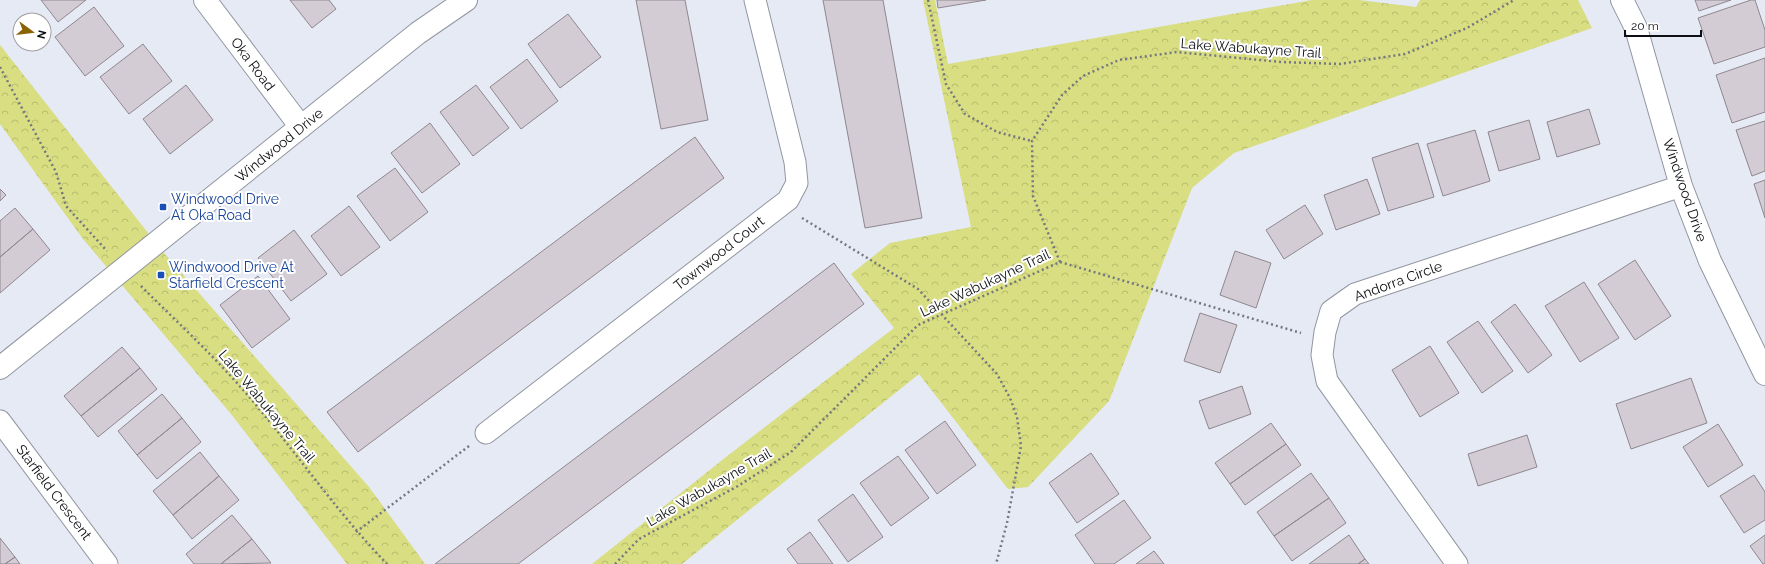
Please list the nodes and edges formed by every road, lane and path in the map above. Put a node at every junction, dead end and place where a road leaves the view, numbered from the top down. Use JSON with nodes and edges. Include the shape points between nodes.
{"nodes":[{"id":1,"x":206,"y":0,"type":"edge"},
{"id":2,"x":466,"y":0,"type":"edge"},
{"id":3,"x":755,"y":0,"type":"edge"},
{"id":4,"x":928,"y":0,"type":"edge"},
{"id":5,"x":1514,"y":0,"type":"edge"},
{"id":6,"x":1622,"y":0,"type":"edge"},
{"id":7,"x":0,"y":66,"type":"edge"},
{"id":8,"x":300,"y":127,"type":"junction"},
{"id":9,"x":1032,"y":141,"type":"junction"},
{"id":10,"x":1681,"y":186,"type":"junction"},
{"id":11,"x":781,"y":206,"type":"junction"},
{"id":12,"x":1060,"y":262,"type":"junction"},
{"id":13,"x":123,"y":269,"type":"junction"},
{"id":14,"x":941,"y":315,"type":"junction"},
{"id":15,"x":1325,"y":332,"type":"junction"},
{"id":16,"x":0,"y":368,"type":"edge"},
{"id":17,"x":1765,"y":374,"type":"edge"},
{"id":18,"x":0,"y":421,"type":"edge"},
{"id":19,"x":486,"y":433,"type":"joint"},
{"id":20,"x":356,"y":532,"type":"junction"},
{"id":21,"x":107,"y":564,"type":"edge"},
{"id":22,"x":386,"y":564,"type":"edge"},
{"id":23,"x":615,"y":564,"type":"edge"},
{"id":24,"x":996,"y":564,"type":"edge"},
{"id":25,"x":1456,"y":564,"type":"edge"}],
"edges":[{"from":1,"to":8,"type":"street","name":"Oka Road"},
{"from":2,"to":8,"type":"street","name":"Windwood Drive","via":[[418,33]]},
{"from":3,"to":11,"type":"street","name":"Townwood Court","via":[[795,162],[797,183],[788,200]]},
{"from":4,"to":9,"type":"path","via":[[946,84],[965,114],[997,132]]},
{"from":5,"to":9,"type":"path","name":"Lake Wabukayne Trail","via":[[1467,28],[1405,54],[1340,64],[1281,62],[1177,52],[1118,60],[1083,76],[1062,95]]},
{"from":6,"to":10,"type":"street","name":"Windwood Drive","via":[[1636,28]]},
{"from":7,"to":13,"type":"path","name":"Lake Wabukayne Trail","via":[[56,172],[66,206]]},
{"from":8,"to":13,"type":"street","name":"Windwood Drive"},
{"from":9,"to":12,"type":"path","name":"Lake Wabukayne Trail","via":[[1033,196]]},
{"from":10,"to":15,"type":"street","name":"Andorra Circle","via":[[1355,294],[1331,311]]},
{"from":10,"to":17,"type":"street","name":"Windwood Drive","via":[[1710,261]]},
{"from":11,"to":14,"type":"path","via":[[918,289]]},
{"from":11,"to":19,"type":"street","name":"Townwood Court"},
{"from":12,"to":14,"type":"path","name":"Lake Wabukayne Trail"},
{"from":12,"to":15,"type":"path","via":[[1306,335]]},
{"from":13,"to":16,"type":"street","name":"Windwood Drive"},
{"from":13,"to":20,"type":"path","name":"Lake Wabukayne Trail","via":[[245,392]]},
{"from":14,"to":23,"type":"path","name":"Lake Wabukayne Trail","via":[[918,325],[791,452],[738,486],[639,539]]},
{"from":14,"to":24,"type":"path","via":[[997,374],[1017,417],[1021,446],[1007,522]]},
{"from":15,"to":25,"type":"street","name":"Andorra Circle","via":[[1322,356],[1327,380]]},
{"from":18,"to":21,"type":"street","name":"Starfield Crescent"},
{"from":19,"to":20,"type":"path"},
{"from":20,"to":22,"type":"path","name":"Lake Wabukayne Trail"}]}
